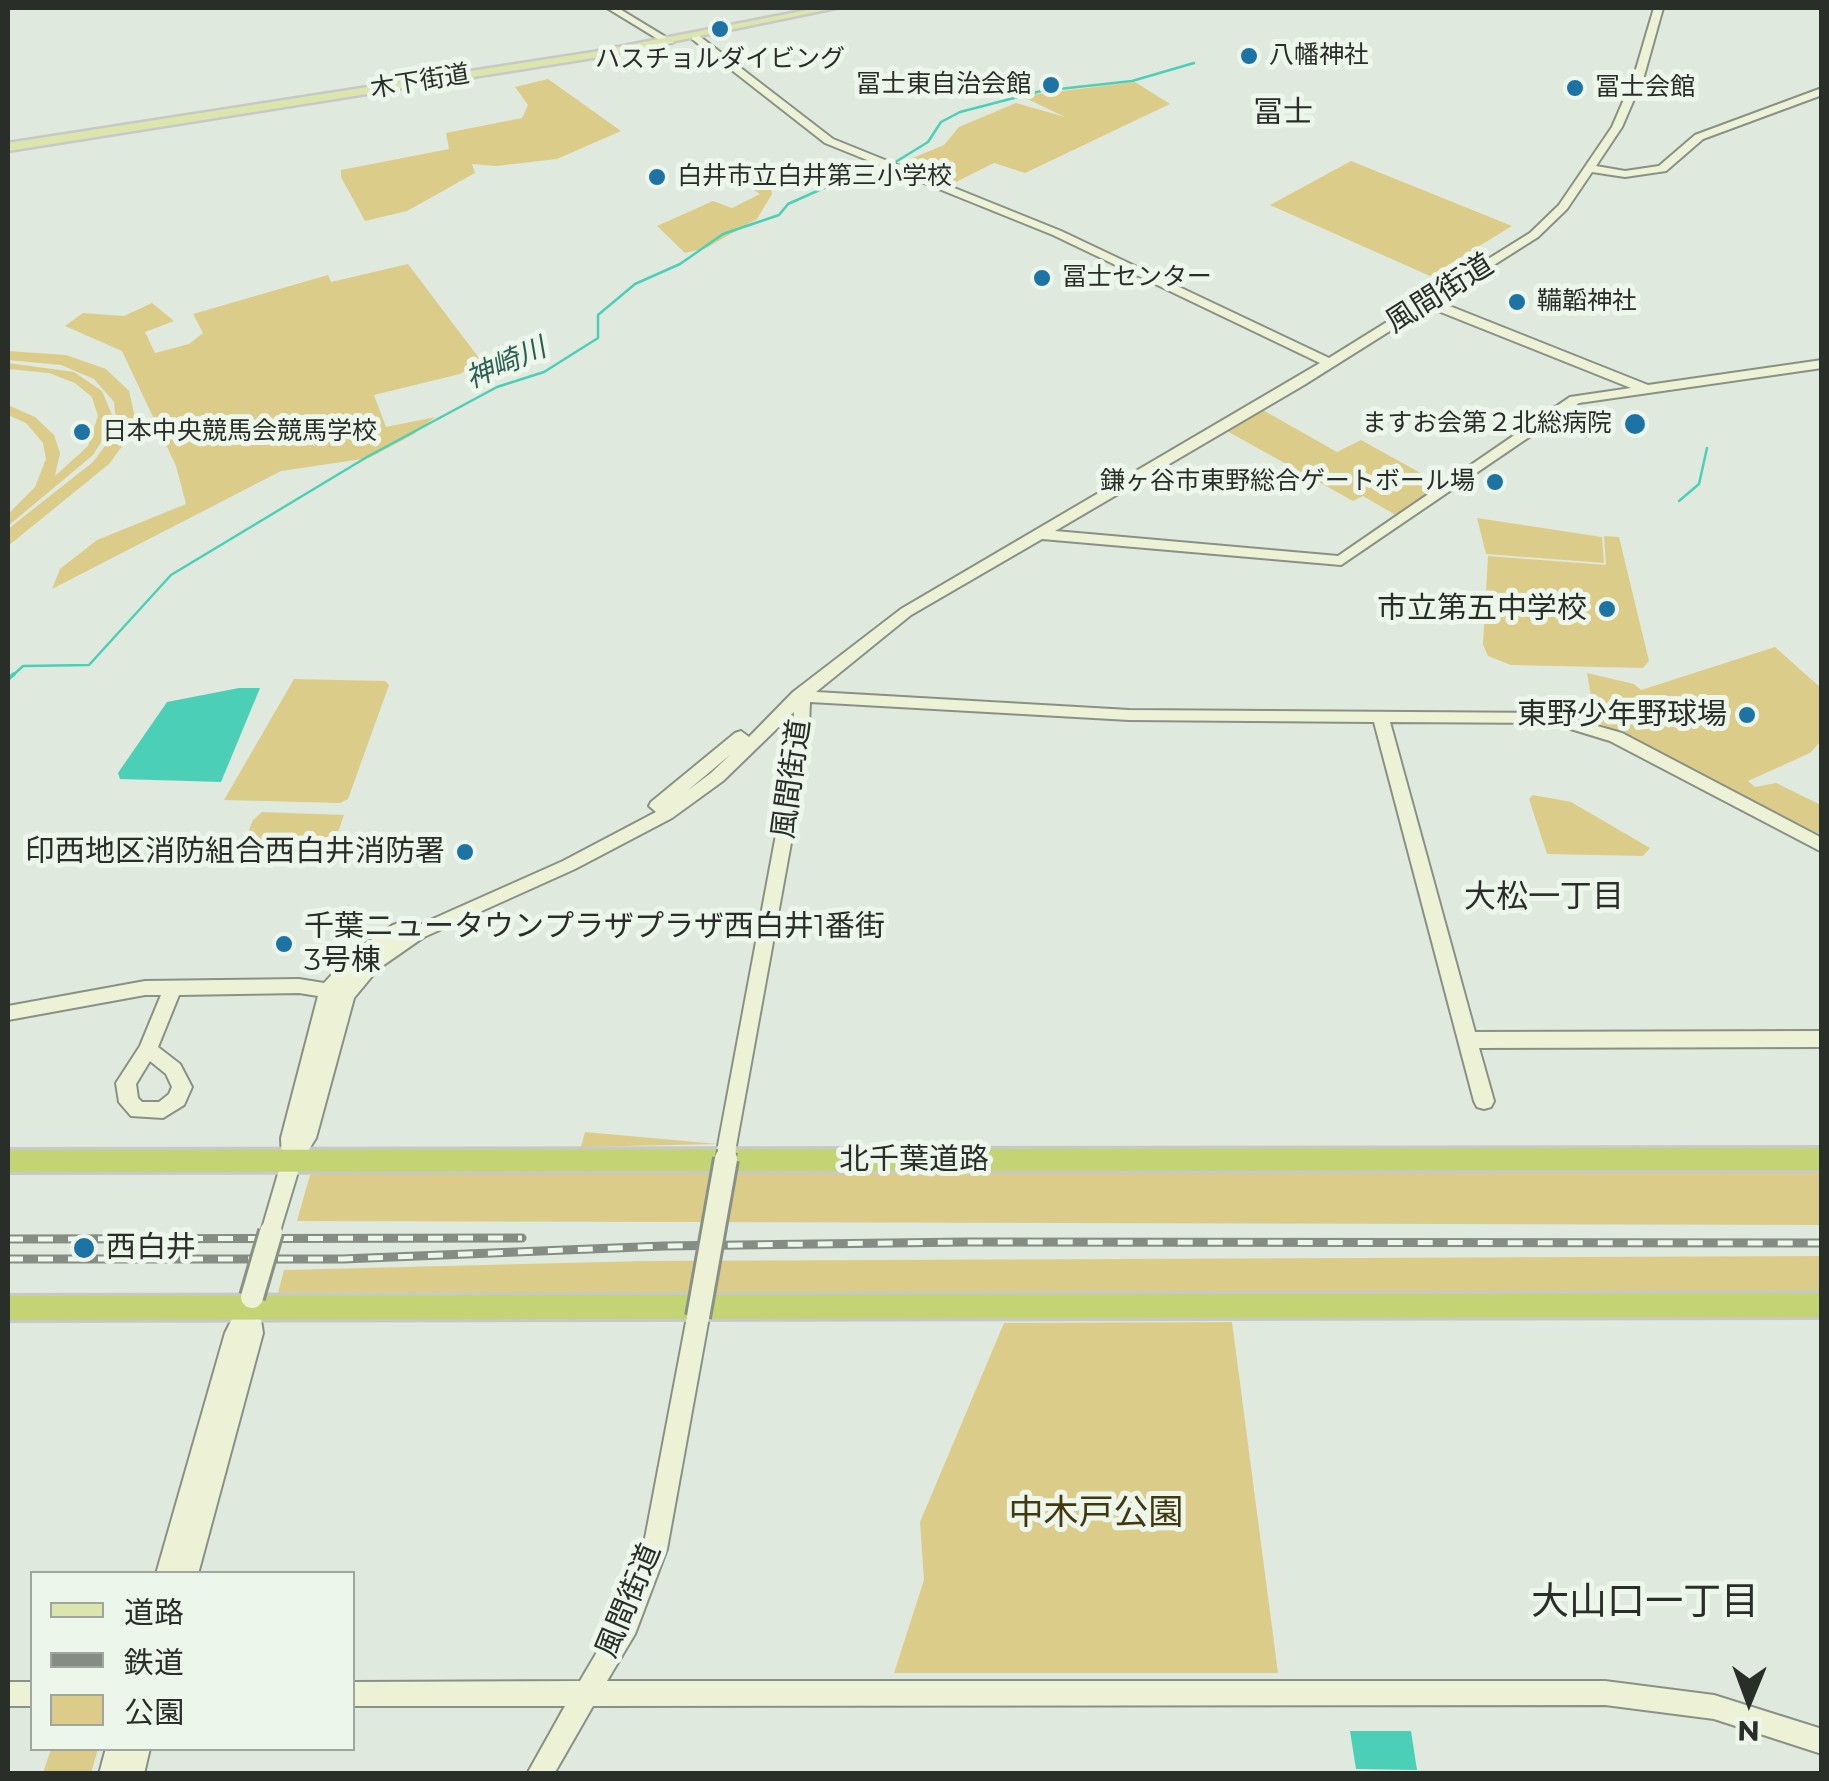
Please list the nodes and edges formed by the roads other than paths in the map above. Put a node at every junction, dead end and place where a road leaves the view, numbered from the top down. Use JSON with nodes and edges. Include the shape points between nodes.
{"nodes":[{"id":1,"x":612,"y":8,"type":"edge"},
{"id":2,"x":831,"y":8,"type":"edge"},
{"id":3,"x":1658,"y":8,"type":"edge"},
{"id":4,"x":695,"y":37,"type":"junction"},
{"id":5,"x":668,"y":42,"type":"junction"},
{"id":6,"x":1822,"y":90,"type":"edge"},
{"id":7,"x":8,"y":146,"type":"edge"},
{"id":8,"x":1591,"y":168,"type":"junction"},
{"id":9,"x":1425,"y":302,"type":"junction"},
{"id":10,"x":1329,"y":363,"type":"junction"},
{"id":11,"x":1822,"y":364,"type":"edge"},
{"id":12,"x":1643,"y":388,"type":"junction"},
{"id":13,"x":1039,"y":534,"type":"junction"},
{"id":14,"x":803,"y":694,"type":"junction"},
{"id":15,"x":1380,"y":716,"type":"junction"},
{"id":16,"x":1822,"y":846,"type":"edge"},
{"id":17,"x":173,"y":987,"type":"junction"},
{"id":18,"x":337,"y":992,"type":"junction"},
{"id":19,"x":8,"y":1013,"type":"edge"},
{"id":20,"x":1822,"y":1039,"type":"edge"},
{"id":21,"x":1468,"y":1040,"type":"junction"},
{"id":22,"x":148,"y":1049,"type":"dead end"},
{"id":23,"x":1484,"y":1101,"type":"dead end"},
{"id":24,"x":1822,"y":1158,"type":"edge"},
{"id":25,"x":8,"y":1161,"type":"edge"},
{"id":26,"x":291,"y":1166,"type":"junction"},
{"id":27,"x":250,"y":1302,"type":"junction"},
{"id":28,"x":1822,"y":1306,"type":"edge"},
{"id":29,"x":8,"y":1308,"type":"edge"},
{"id":30,"x":169,"y":1571,"type":"edge"},
{"id":31,"x":187,"y":1571,"type":"edge"},
{"id":32,"x":355,"y":1694,"type":"edge"},
{"id":33,"x":584,"y":1694,"type":"junction"},
{"id":34,"x":1822,"y":1742,"type":"edge"},
{"id":35,"x":540,"y":1774,"type":"edge"}],
"edges":[{"from":1,"to":5,"type":"street"},
{"from":2,"to":4,"type":"main road","name":"木下街道"},
{"from":3,"to":8,"type":"street","name":"風間街道","via":[[1630,101]]},
{"from":4,"to":5,"type":"main road","name":"木下街道"},
{"from":4,"to":10,"type":"street","via":[[836,144],[1057,232]]},
{"from":5,"to":7,"type":"main road","name":"木下街道"},
{"from":6,"to":8,"type":"street","via":[[1698,137],[1662,169],[1625,174]]},
{"from":8,"to":9,"type":"street","name":"風間街道","via":[[1534,235]]},
{"from":9,"to":10,"type":"street","name":"風間街道"},
{"from":9,"to":12,"type":"street"},
{"from":10,"to":13,"type":"street","name":"風間街道"},
{"from":11,"to":12,"type":"street"},
{"from":12,"to":13,"type":"street","via":[[1575,400],[1341,561]]},
{"from":13,"to":14,"type":"street","name":"風間街道","via":[[906,612]]},
{"from":14,"to":15,"type":"street","via":[[1129,715]]},
{"from":14,"to":18,"type":"street","via":[[717,777],[666,814],[405,939]]},
{"from":14,"to":33,"type":"street","name":"風間街道","bridge":true,"via":[[800,749],[655,1550],[626,1625]]},
{"from":15,"to":16,"type":"street","via":[[1522,716],[1590,727]]},
{"from":15,"to":21,"type":"street"},
{"from":17,"to":18,"type":"street"},
{"from":17,"to":19,"type":"street"},
{"from":17,"to":22,"type":"street"},
{"from":18,"to":26,"type":"street","via":[[306,1138]]},
{"from":20,"to":21,"type":"street"},
{"from":21,"to":23,"type":"street"},
{"from":24,"to":26,"type":"highway","name":"北千葉道路"},
{"from":25,"to":26,"type":"highway","name":"北千葉道路"},
{"from":26,"to":27,"type":"street","bridge":true},
{"from":27,"to":28,"type":"highway"},
{"from":27,"to":29,"type":"highway"},
{"from":27,"to":30,"type":"street"},
{"from":27,"to":31,"type":"street","via":[[252,1333]]},
{"from":32,"to":33,"type":"street"},
{"from":33,"to":34,"type":"street","via":[[1605,1693],[1714,1707]]},
{"from":33,"to":35,"type":"street","name":"風間街道"}]}
